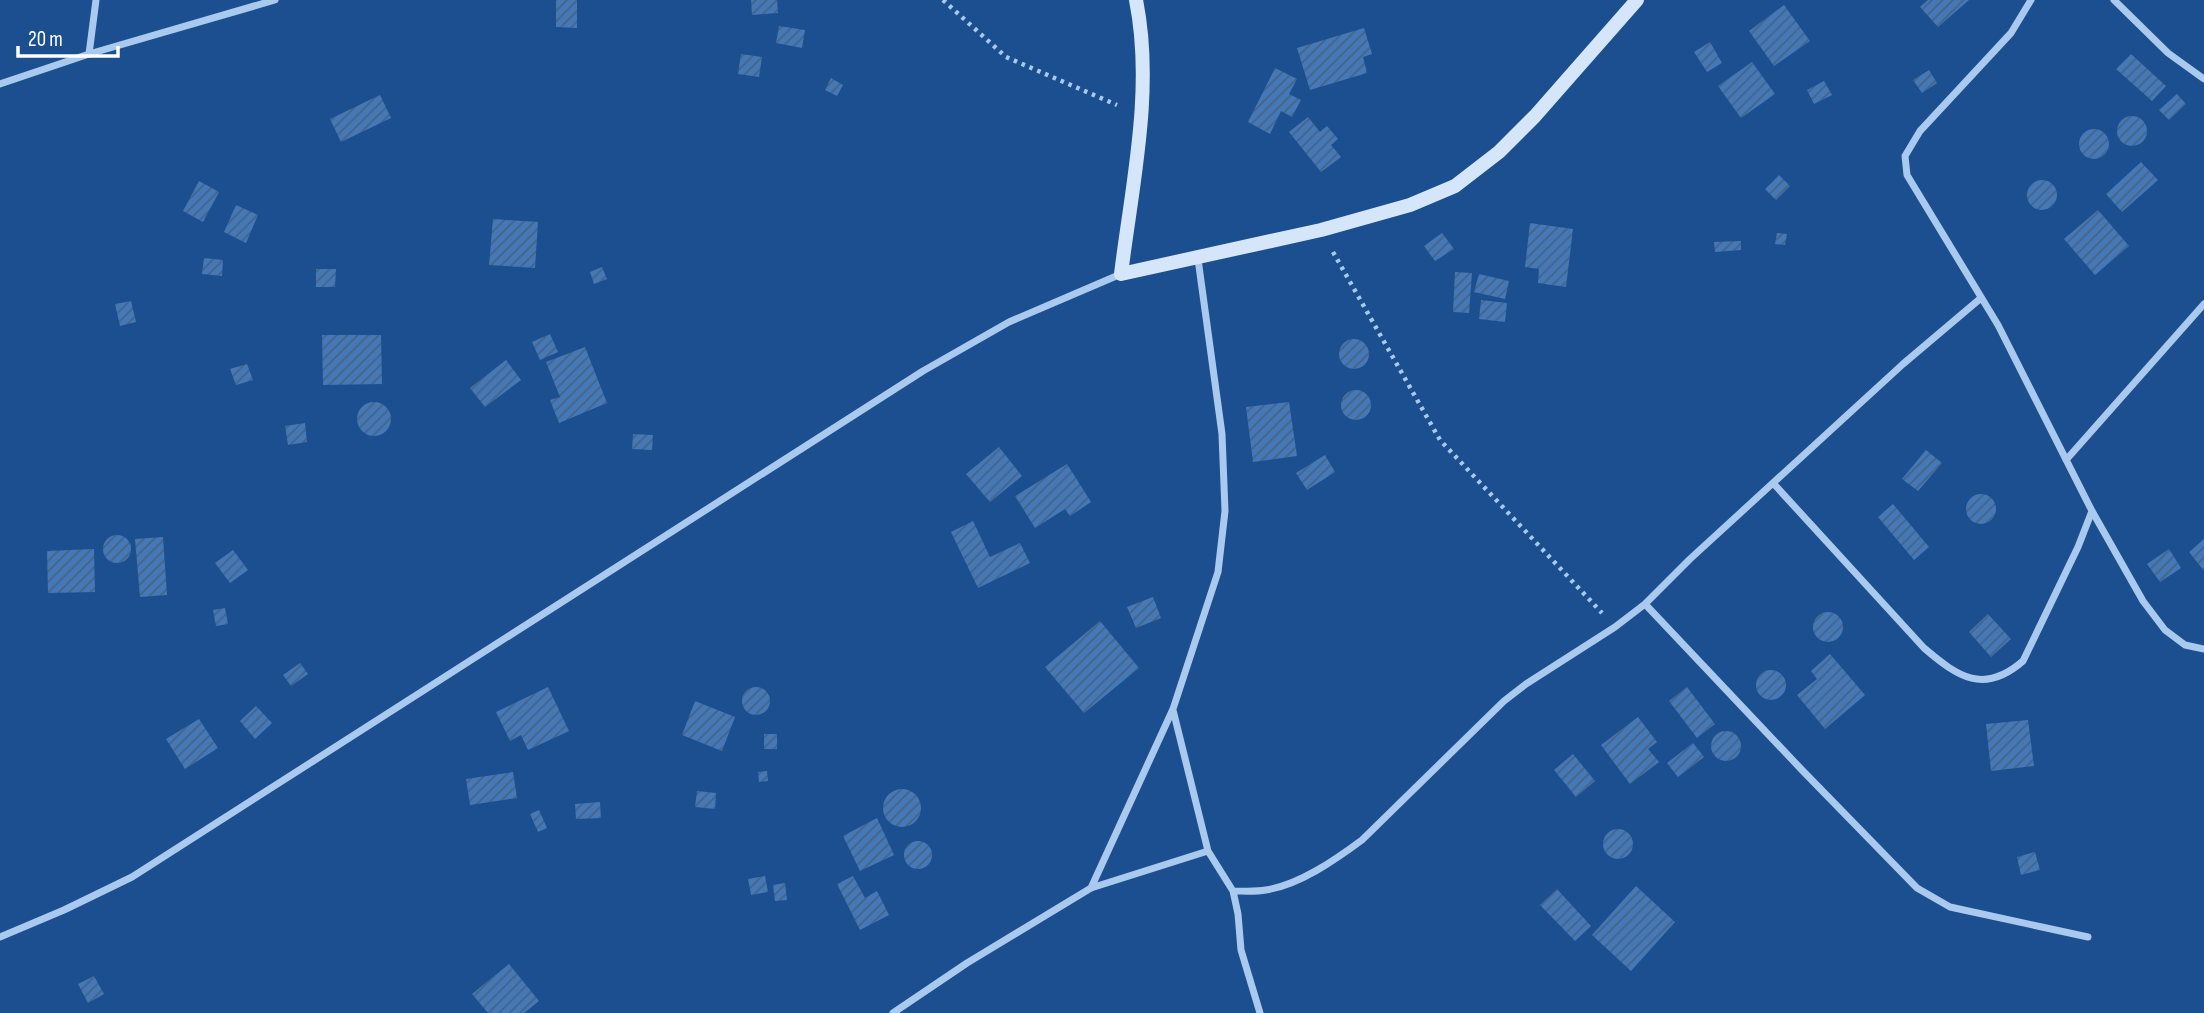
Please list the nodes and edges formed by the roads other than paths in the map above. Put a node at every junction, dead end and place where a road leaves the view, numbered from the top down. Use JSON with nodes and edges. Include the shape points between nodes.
{"nodes":[{"id":1,"x":96,"y":0,"type":"edge"},
{"id":2,"x":275,"y":0,"type":"edge"},
{"id":3,"x":1136,"y":0,"type":"edge"},
{"id":4,"x":1637,"y":0,"type":"edge"},
{"id":5,"x":2031,"y":0,"type":"edge"},
{"id":6,"x":2114,"y":0,"type":"edge"},
{"id":7,"x":89,"y":54,"type":"junction"},
{"id":8,"x":2204,"y":79,"type":"edge"},
{"id":9,"x":0,"y":84,"type":"edge"},
{"id":10,"x":1198,"y":259,"type":"junction"},
{"id":11,"x":1121,"y":274,"type":"junction"},
{"id":12,"x":1981,"y":298,"type":"junction"},
{"id":13,"x":2204,"y":304,"type":"edge"},
{"id":14,"x":2066,"y":460,"type":"junction"},
{"id":15,"x":1773,"y":483,"type":"junction"},
{"id":16,"x":2092,"y":510,"type":"junction"},
{"id":17,"x":1645,"y":604,"type":"junction"},
{"id":18,"x":2204,"y":649,"type":"edge"},
{"id":19,"x":1173,"y":709,"type":"junction"},
{"id":20,"x":1208,"y":850,"type":"junction"},
{"id":21,"x":1091,"y":888,"type":"junction"},
{"id":22,"x":1233,"y":891,"type":"junction"},
{"id":23,"x":0,"y":937,"type":"edge"},
{"id":24,"x":2088,"y":937,"type":"dead end"},
{"id":25,"x":893,"y":1013,"type":"edge"},
{"id":26,"x":1260,"y":1013,"type":"edge"}],
"edges":[{"from":1,"to":7,"type":"street"},
{"from":2,"to":7,"type":"street"},
{"from":3,"to":11,"type":"street","via":[[1142,29],[1141,115]]},
{"from":4,"to":10,"type":"street","via":[[1535,116],[1455,186],[1410,205]]},
{"from":5,"to":12,"type":"street","via":[[2011,33],[1920,131],[1905,156],[1907,175]]},
{"from":6,"to":8,"type":"street","via":[[2168,53]]},
{"from":7,"to":9,"type":"street"},
{"from":10,"to":11,"type":"street"},
{"from":10,"to":19,"type":"street","via":[[1222,434],[1225,511],[1218,572]]},
{"from":11,"to":23,"type":"street","via":[[1009,321],[923,371],[132,877]]},
{"from":12,"to":14,"type":"street"},
{"from":12,"to":15,"type":"street"},
{"from":13,"to":14,"type":"street"},
{"from":14,"to":16,"type":"street"},
{"from":15,"to":16,"type":"street","via":[[1924,648],[1973,680],[1997,679],[2023,661]]},
{"from":15,"to":17,"type":"street"},
{"from":16,"to":18,"type":"street","via":[[2130,580],[2165,630],[2185,645]]},
{"from":17,"to":22,"type":"street","via":[[1504,701],[1344,853],[1280,887]]},
{"from":17,"to":24,"type":"street","via":[[1917,888],[1950,907]]},
{"from":19,"to":20,"type":"street"},
{"from":19,"to":21,"type":"street"},
{"from":20,"to":21,"type":"street"},
{"from":20,"to":22,"type":"street"},
{"from":21,"to":25,"type":"street"},
{"from":22,"to":26,"type":"street","via":[[1241,950]]}]}
